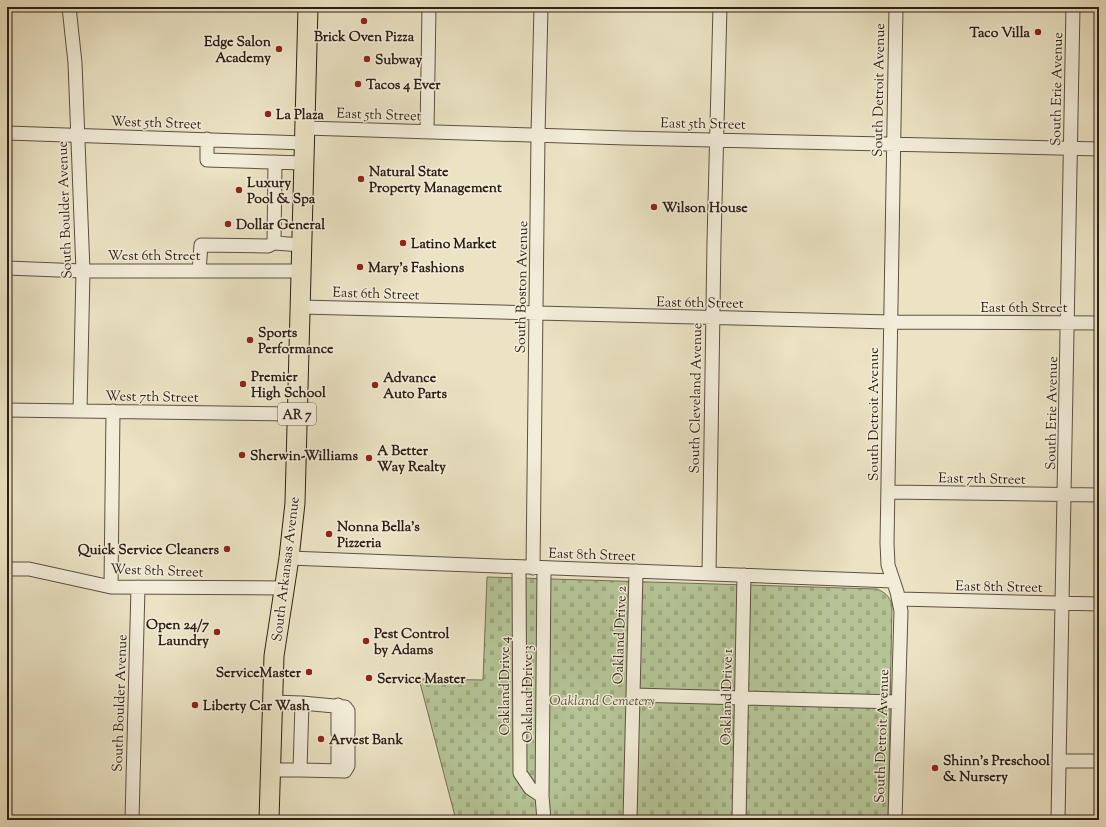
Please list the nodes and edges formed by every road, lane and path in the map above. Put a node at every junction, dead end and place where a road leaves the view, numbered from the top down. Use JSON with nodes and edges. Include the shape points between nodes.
{"nodes":[{"id":1,"x":69,"y":7,"type":"edge"},
{"id":2,"x":308,"y":7,"type":"edge"},
{"id":3,"x":429,"y":7,"type":"edge"},
{"id":4,"x":542,"y":7,"type":"edge"},
{"id":5,"x":720,"y":7,"type":"edge"},
{"id":6,"x":896,"y":7,"type":"edge"},
{"id":7,"x":1073,"y":7,"type":"edge"},
{"id":8,"x":427,"y":132,"type":"junction"},
{"id":9,"x":7,"y":133,"type":"edge"},
{"id":10,"x":77,"y":135,"type":"junction"},
{"id":11,"x":305,"y":135,"type":"junction"},
{"id":12,"x":538,"y":135,"type":"junction"},
{"id":13,"x":207,"y":139,"type":"junction"},
{"id":14,"x":716,"y":139,"type":"junction"},
{"id":15,"x":893,"y":144,"type":"junction"},
{"id":16,"x":1071,"y":149,"type":"junction"},
{"id":17,"x":1099,"y":149,"type":"edge"},
{"id":18,"x":275,"y":162,"type":"junction"},
{"id":19,"x":304,"y":163,"type":"junction"},
{"id":20,"x":274,"y":243,"type":"junction"},
{"id":21,"x":302,"y":245,"type":"junction"},
{"id":22,"x":7,"y":268,"type":"edge"},
{"id":23,"x":83,"y":271,"type":"junction"},
{"id":24,"x":199,"y":271,"type":"junction"},
{"id":25,"x":302,"y":271,"type":"junction"},
{"id":26,"x":301,"y":307,"type":"junction"},
{"id":27,"x":537,"y":314,"type":"junction"},
{"id":28,"x":712,"y":318,"type":"junction"},
{"id":29,"x":890,"y":322,"type":"junction"},
{"id":30,"x":1068,"y":323,"type":"junction"},
{"id":31,"x":1099,"y":323,"type":"edge"},
{"id":32,"x":7,"y":410,"type":"edge"},
{"id":33,"x":80,"y":411,"type":"junction"},
{"id":34,"x":113,"y":411,"type":"junction"},
{"id":35,"x":297,"y":414,"type":"junction"},
{"id":36,"x":889,"y":492,"type":"junction"},
{"id":37,"x":1099,"y":495,"type":"edge"},
{"id":38,"x":1065,"y":496,"type":"junction"},
{"id":39,"x":289,"y":558,"type":"junction"},
{"id":40,"x":519,"y":567,"type":"junction"},
{"id":41,"x":539,"y":568,"type":"junction"},
{"id":42,"x":7,"y":569,"type":"edge"},
{"id":43,"x":636,"y":571,"type":"junction"},
{"id":44,"x":709,"y":574,"type":"junction"},
{"id":45,"x":744,"y":575,"type":"junction"},
{"id":46,"x":894,"y":581,"type":"junction"},
{"id":47,"x":111,"y":587,"type":"junction"},
{"id":48,"x":138,"y":588,"type":"junction"},
{"id":49,"x":283,"y":588,"type":"junction"},
{"id":50,"x":899,"y":599,"type":"junction"},
{"id":51,"x":1061,"y":603,"type":"junction"},
{"id":52,"x":1099,"y":604,"type":"edge"},
{"id":53,"x":633,"y":695,"type":"junction"},
{"id":54,"x":743,"y":698,"type":"junction"},
{"id":55,"x":272,"y":702,"type":"junction"},
{"id":56,"x":898,"y":702,"type":"junction"},
{"id":57,"x":302,"y":703,"type":"junction"},
{"id":58,"x":1059,"y":761,"type":"junction"},
{"id":59,"x":1099,"y":761,"type":"edge"},
{"id":60,"x":270,"y":770,"type":"junction"},
{"id":61,"x":300,"y":770,"type":"junction"},
{"id":62,"x":542,"y":796,"type":"junction"},
{"id":63,"x":132,"y":820,"type":"edge"},
{"id":64,"x":269,"y":820,"type":"edge"},
{"id":65,"x":544,"y":820,"type":"edge"},
{"id":66,"x":630,"y":820,"type":"edge"},
{"id":67,"x":739,"y":820,"type":"edge"},
{"id":68,"x":895,"y":820,"type":"edge"},
{"id":69,"x":1058,"y":820,"type":"edge"}],
"edges":[{"from":1,"to":10,"type":"street","name":"South Boulder Avenue","via":[[75,63]]},
{"from":2,"to":11,"type":"highway","name":"South Arkansas Avenue","number":"AR 7"},
{"from":3,"to":8,"type":"street"},
{"from":4,"to":12,"type":"street","name":"South Boston Avenue"},
{"from":5,"to":14,"type":"street","name":"South Cleveland Avenue"},
{"from":6,"to":15,"type":"street","name":"South Detroit Avenue"},
{"from":7,"to":16,"type":"street","name":"South Erie Avenue"},
{"from":8,"to":11,"type":"street","name":"East 5th Street"},
{"from":8,"to":12,"type":"street","name":"East 5th Street"},
{"from":9,"to":10,"type":"street","name":"West 5th Street"},
{"from":10,"to":13,"type":"street","name":"West 5th Street"},
{"from":10,"to":23,"type":"street","name":"South Boulder Avenue"},
{"from":11,"to":13,"type":"street","name":"West 5th Street"},
{"from":11,"to":19,"type":"highway","name":"South Arkansas Avenue","number":"AR 7"},
{"from":12,"to":14,"type":"street","name":"East 5th Street"},
{"from":12,"to":27,"type":"street","name":"South Boston Avenue"},
{"from":13,"to":18,"type":"street","via":[[207,160]]},
{"from":14,"to":15,"type":"street","name":"East 5th Street"},
{"from":14,"to":28,"type":"street","name":"South Cleveland Avenue"},
{"from":15,"to":16,"type":"street","name":"East 5th Street"},
{"from":15,"to":29,"type":"street","name":"South Detroit Avenue"},
{"from":16,"to":17,"type":"street","name":"East 5th Street"},
{"from":16,"to":30,"type":"street","name":"South Erie Avenue"},
{"from":18,"to":19,"type":"street"},
{"from":18,"to":20,"type":"street"},
{"from":19,"to":21,"type":"highway","name":"South Arkansas Avenue","number":"AR 7"},
{"from":20,"to":21,"type":"street"},
{"from":20,"to":24,"type":"street","via":[[268,246],[201,245]]},
{"from":21,"to":25,"type":"highway","name":"South Arkansas Avenue","number":"AR 7"},
{"from":22,"to":23,"type":"street","name":"West 6th Street"},
{"from":23,"to":24,"type":"street","name":"West 6th Street"},
{"from":23,"to":33,"type":"street","name":"South Boulder Avenue"},
{"from":24,"to":25,"type":"street","name":"West 6th Street"},
{"from":25,"to":26,"type":"highway","name":"South Arkansas Avenue","number":"AR 7"},
{"from":26,"to":27,"type":"street","name":"East 6th Street"},
{"from":26,"to":35,"type":"highway","name":"South Arkansas Avenue","number":"AR 7"},
{"from":27,"to":28,"type":"street","name":"East 6th Street"},
{"from":27,"to":41,"type":"street","name":"South Boston Avenue"},
{"from":28,"to":29,"type":"street","name":"East 6th Street"},
{"from":28,"to":44,"type":"street","name":"South Cleveland Avenue"},
{"from":29,"to":30,"type":"street","name":"East 6th Street"},
{"from":29,"to":36,"type":"street","name":"South Detroit Avenue"},
{"from":30,"to":31,"type":"street","name":"East 6th Street"},
{"from":30,"to":38,"type":"street","name":"South Erie Avenue"},
{"from":32,"to":33,"type":"street","name":"West 7th Street"},
{"from":33,"to":34,"type":"street","name":"West 7th Street"},
{"from":34,"to":35,"type":"street","name":"West 7th Street"},
{"from":34,"to":47,"type":"street"},
{"from":35,"to":39,"type":"highway","name":"South Arkansas Avenue","number":"AR 7","via":[[295,503]]},
{"from":36,"to":38,"type":"street","name":"East 7th Street"},
{"from":36,"to":46,"type":"street","name":"South Detroit Avenue","via":[[888,565]]},
{"from":37,"to":38,"type":"street","name":"East 7th Street"},
{"from":38,"to":51,"type":"street","name":"South Erie Avenue"},
{"from":39,"to":40,"type":"street","name":"East 8th Street"},
{"from":39,"to":49,"type":"highway","name":"South Arkansas Avenue","number":"AR 7"},
{"from":40,"to":41,"type":"street","name":"East 8th Street"},
{"from":40,"to":62,"type":"street","name":"Oakland Drive 4","via":[[520,773],[530,788]]},
{"from":41,"to":43,"type":"street","name":"East 8th Street"},
{"from":41,"to":62,"type":"street","name":"Oakland Drive 3"},
{"from":42,"to":47,"type":"street","name":"West 8th Street","via":[[29,569]]},
{"from":43,"to":44,"type":"street","name":"East 8th Street"},
{"from":43,"to":53,"type":"street","name":"Oakland Drive 2"},
{"from":44,"to":45,"type":"street","name":"East 8th Street"},
{"from":45,"to":46,"type":"street","name":"East 8th Street"},
{"from":45,"to":54,"type":"street","name":"Oakland Drive 1"},
{"from":46,"to":50,"type":"street","name":"South Detroit Avenue"},
{"from":47,"to":48,"type":"street","name":"West 8th Street"},
{"from":48,"to":49,"type":"street","name":"West 8th Street"},
{"from":48,"to":63,"type":"street","name":"South Boulder Avenue"},
{"from":49,"to":55,"type":"highway","name":"South Arkansas Avenue","number":"AR 7","via":[[274,656]]},
{"from":50,"to":51,"type":"street","name":"East 8th Street"},
{"from":50,"to":56,"type":"street","name":"South Detroit Avenue","via":[[901,611]]},
{"from":51,"to":52,"type":"street","name":"East 8th Street"},
{"from":51,"to":58,"type":"street","name":"South Erie Avenue"},
{"from":53,"to":54,"type":"street"},
{"from":53,"to":66,"type":"street","name":"Oakland Drive 2"},
{"from":54,"to":56,"type":"street"},
{"from":54,"to":67,"type":"street","name":"Oakland Drive 1"},
{"from":55,"to":57,"type":"street"},
{"from":55,"to":60,"type":"highway","name":"South Arkansas Avenue","number":"AR 7"},
{"from":56,"to":68,"type":"street","name":"South Detroit Avenue"},
{"from":57,"to":61,"type":"street"},
{"from":57,"to":61,"type":"street","via":[[341,705],[348,711],[340,771]]},
{"from":58,"to":59,"type":"street"},
{"from":58,"to":69,"type":"street","name":"South Erie Avenue"},
{"from":60,"to":61,"type":"street"},
{"from":60,"to":64,"type":"highway","name":"South Arkansas Avenue","number":"AR 7"},
{"from":62,"to":65,"type":"street","name":"Oakland Drive 3"}]}
